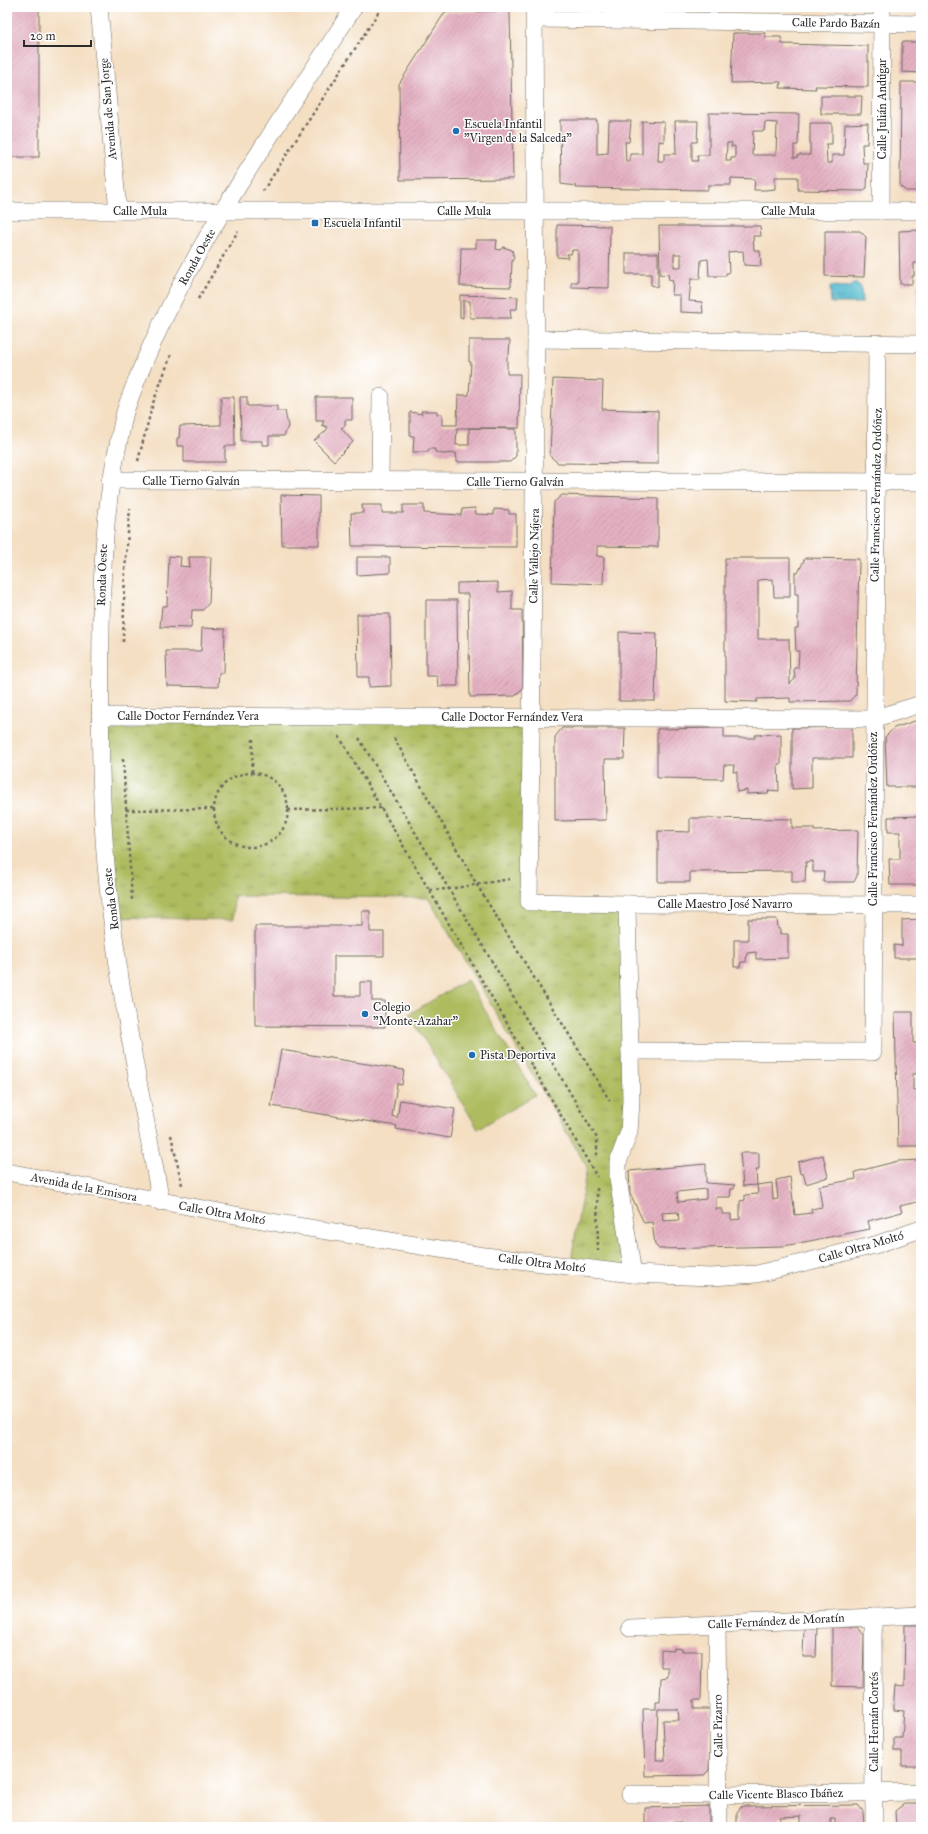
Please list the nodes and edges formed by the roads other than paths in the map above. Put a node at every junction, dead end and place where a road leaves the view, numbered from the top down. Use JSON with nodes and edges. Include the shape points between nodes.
{"nodes":[{"id":1,"x":99,"y":7,"type":"edge"},
{"id":2,"x":354,"y":7,"type":"edge"},
{"id":3,"x":535,"y":13,"type":"edge"},
{"id":4,"x":882,"y":15,"type":"edge"},
{"id":5,"x":921,"y":24,"type":"edge"},
{"id":6,"x":7,"y":211,"type":"edge"},
{"id":7,"x":118,"y":211,"type":"junction"},
{"id":8,"x":222,"y":211,"type":"junction"},
{"id":9,"x":536,"y":211,"type":"junction"},
{"id":10,"x":881,"y":211,"type":"junction"},
{"id":11,"x":921,"y":211,"type":"edge"},
{"id":12,"x":536,"y":339,"type":"junction"},
{"id":13,"x":877,"y":344,"type":"junction"},
{"id":14,"x":921,"y":344,"type":"edge"},
{"id":15,"x":381,"y":398,"type":"dead end"},
{"id":16,"x":110,"y":480,"type":"junction"},
{"id":17,"x":380,"y":481,"type":"junction"},
{"id":18,"x":535,"y":482,"type":"junction"},
{"id":19,"x":876,"y":482,"type":"junction"},
{"id":20,"x":921,"y":482,"type":"edge"},
{"id":21,"x":921,"y":704,"type":"edge"},
{"id":22,"x":100,"y":716,"type":"junction"},
{"id":23,"x":532,"y":718,"type":"junction"},
{"id":24,"x":873,"y":719,"type":"junction"},
{"id":25,"x":529,"y":902,"type":"joint"},
{"id":26,"x":627,"y":904,"type":"junction"},
{"id":27,"x":873,"y":904,"type":"junction"},
{"id":28,"x":921,"y":905,"type":"edge"},
{"id":29,"x":630,"y":1052,"type":"junction"},
{"id":30,"x":7,"y":1172,"type":"edge"},
{"id":31,"x":161,"y":1202,"type":"junction"},
{"id":32,"x":921,"y":1229,"type":"edge"},
{"id":33,"x":633,"y":1274,"type":"junction"},
{"id":34,"x":921,"y":1615,"type":"edge"},
{"id":35,"x":873,"y":1617,"type":"junction"},
{"id":36,"x":717,"y":1624,"type":"junction"},
{"id":37,"x":630,"y":1628,"type":"dead end"},
{"id":38,"x":874,"y":1792,"type":"junction"},
{"id":39,"x":921,"y":1792,"type":"edge"},
{"id":40,"x":630,"y":1794,"type":"dead end"},
{"id":41,"x":719,"y":1795,"type":"junction"},
{"id":42,"x":719,"y":1827,"type":"edge"},
{"id":43,"x":874,"y":1827,"type":"edge"}],
"edges":[{"from":1,"to":7,"type":"street","name":"Avenida de San Jorge"},
{"from":2,"to":8,"type":"street","name":"Ronda Oeste"},
{"from":3,"to":4,"type":"street","name":"Calle Pardo Bazán"},
{"from":3,"to":9,"type":"street","name":"Calle Vallejo Nájera"},
{"from":4,"to":5,"type":"street","name":"Calle Pardo Bazán"},
{"from":4,"to":10,"type":"street","name":"Calle Julián Andúgar"},
{"from":6,"to":7,"type":"street","name":"Calle Mula"},
{"from":7,"to":8,"type":"street","name":"Calle Mula"},
{"from":8,"to":9,"type":"street","name":"Calle Mula"},
{"from":8,"to":16,"type":"street","name":"Ronda Oeste","via":[[161,323],[127,406]]},
{"from":9,"to":10,"type":"street","name":"Calle Mula"},
{"from":9,"to":12,"type":"street","name":"Calle Vallejo Nájera"},
{"from":10,"to":11,"type":"street","name":"Calle Mula"},
{"from":12,"to":13,"type":"street"},
{"from":12,"to":18,"type":"street","name":"Calle Vallejo Nájera"},
{"from":13,"to":14,"type":"street"},
{"from":13,"to":19,"type":"street","name":"Calle Francisco Fernández Ordóñez"},
{"from":15,"to":17,"type":"street"},
{"from":16,"to":17,"type":"street","name":"Calle Tierno Galván"},
{"from":16,"to":22,"type":"street","name":"Ronda Oeste","via":[[102,582]]},
{"from":17,"to":18,"type":"street","name":"Calle Tierno Galván"},
{"from":18,"to":19,"type":"street","name":"Calle Tierno Galván"},
{"from":18,"to":23,"type":"street","name":"Calle Vallejo Nájera"},
{"from":19,"to":20,"type":"street","name":"Calle Tierno Galván"},
{"from":19,"to":24,"type":"street","name":"Calle Francisco Fernández Ordóñez"},
{"from":21,"to":24,"type":"street","name":"Calle Doctor Fernández Vera"},
{"from":22,"to":23,"type":"street","name":"Calle Doctor Fernández Vera"},
{"from":22,"to":31,"type":"street","name":"Ronda Oeste","via":[[102,805],[109,896]]},
{"from":23,"to":24,"type":"street","name":"Calle Doctor Fernández Vera"},
{"from":23,"to":25,"type":"street","name":"Calle Vallejo Nájera"},
{"from":24,"to":27,"type":"street","name":"Calle Francisco Fernández Ordóñez"},
{"from":25,"to":26,"type":"street","name":"Calle Maestro José Navarro"},
{"from":26,"to":27,"type":"street","name":"Calle Maestro José Navarro"},
{"from":26,"to":29,"type":"street"},
{"from":27,"to":28,"type":"street","name":"Calle Maestro José Navarro"},
{"from":27,"to":29,"type":"street","name":"Calle Francisco Fernández Ordóñez","via":[[873,1052]]},
{"from":29,"to":33,"type":"street","via":[[629,1132],[618,1162],[618,1179]]},
{"from":30,"to":31,"type":"street","name":"Avenida de la Emisora"},
{"from":31,"to":33,"type":"street","name":"Calle Oltra Moltó","via":[[477,1255]]},
{"from":32,"to":33,"type":"street","name":"Calle Oltra Moltó","via":[[875,1245],[757,1274],[711,1277]]},
{"from":34,"to":35,"type":"street","name":"Calle Fernández de Moratín"},
{"from":35,"to":36,"type":"street","name":"Calle Fernández de Moratín"},
{"from":35,"to":38,"type":"street","name":"Calle Hernán Cortés"},
{"from":36,"to":37,"type":"street","name":"Calle Fernández de Moratín"},
{"from":36,"to":41,"type":"street","name":"Calle Pizarro"},
{"from":38,"to":39,"type":"street","name":"Calle Vicente Blasco Ibáñez"},
{"from":38,"to":41,"type":"street","name":"Calle Vicente Blasco Ibáñez"},
{"from":38,"to":43,"type":"street","name":"Calle Hernán Cortés"},
{"from":40,"to":41,"type":"street","name":"Calle Vicente Blasco Ibáñez"},
{"from":41,"to":42,"type":"street","name":"Calle Pizarro"}]}
